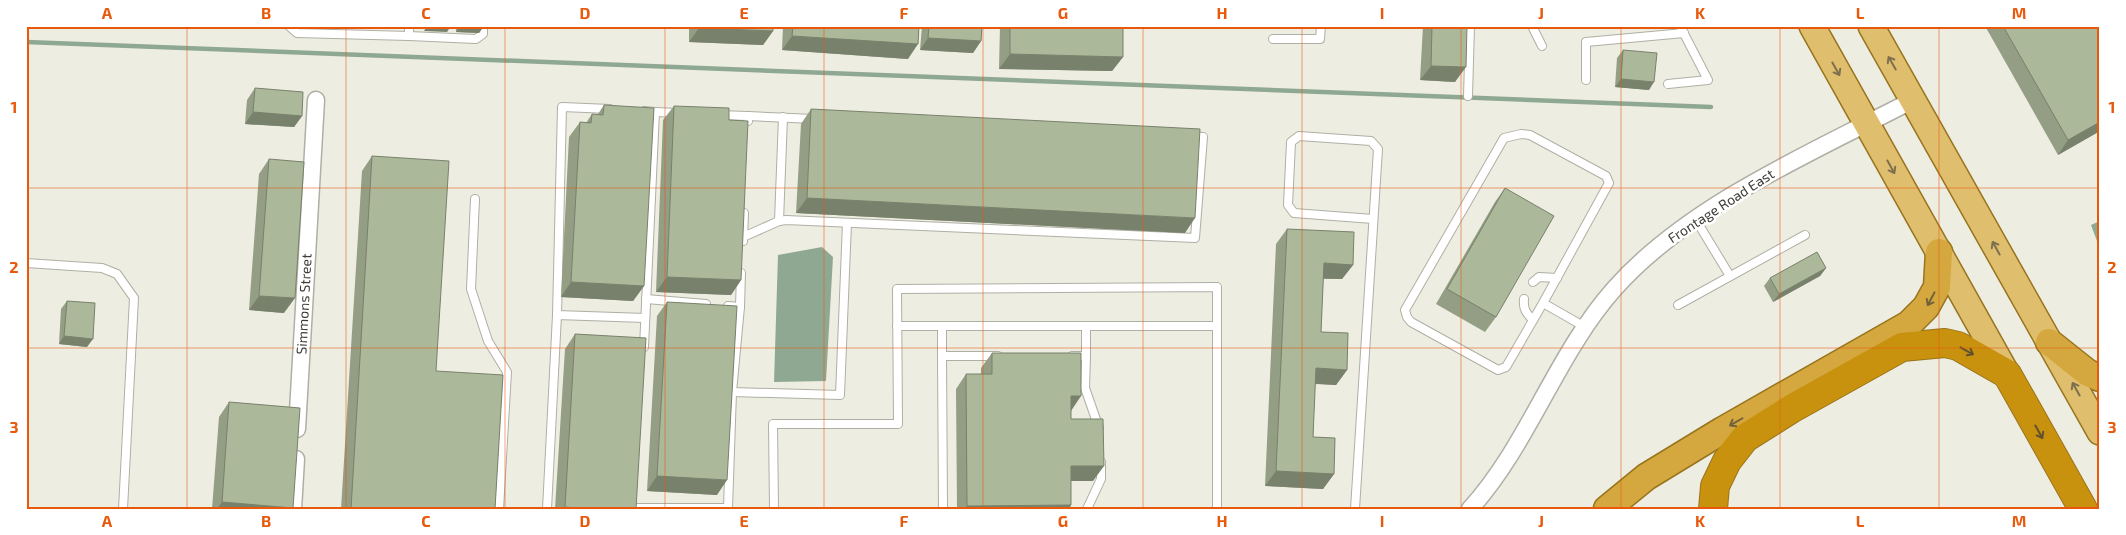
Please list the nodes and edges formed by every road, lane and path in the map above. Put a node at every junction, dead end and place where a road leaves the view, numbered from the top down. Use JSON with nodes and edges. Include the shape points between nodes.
{"nodes":[{"id":1,"x":289,"y":26,"type":"edge"},
{"id":2,"x":409,"y":26,"type":"edge"},
{"id":3,"x":483,"y":26,"type":"edge"},
{"id":4,"x":1320,"y":26,"type":"edge"},
{"id":5,"x":1470,"y":26,"type":"edge"},
{"id":6,"x":1532,"y":26,"type":"edge"},
{"id":7,"x":1812,"y":26,"type":"edge"},
{"id":8,"x":1870,"y":26,"type":"edge"},
{"id":9,"x":1682,"y":30,"type":"edge"},
{"id":10,"x":409,"y":36,"type":"junction"},
{"id":11,"x":1273,"y":39,"type":"dead end"},
{"id":12,"x":1542,"y":46,"type":"dead end"},
{"id":13,"x":1586,"y":80,"type":"dead end"},
{"id":14,"x":1668,"y":84,"type":"dead end"},
{"id":15,"x":1468,"y":96,"type":"dead end"},
{"id":16,"x":316,"y":100,"type":"dead end"},
{"id":17,"x":1914,"y":100,"type":"junction"},
{"id":18,"x":618,"y":110,"type":"edge"},
{"id":19,"x":636,"y":111,"type":"edge"},
{"id":20,"x":655,"y":112,"type":"junction"},
{"id":21,"x":683,"y":113,"type":"edge"},
{"id":22,"x":711,"y":114,"type":"edge"},
{"id":23,"x":748,"y":116,"type":"junction"},
{"id":24,"x":783,"y":118,"type":"junction"},
{"id":25,"x":822,"y":119,"type":"edge"},
{"id":26,"x":1867,"y":124,"type":"junction"},
{"id":27,"x":748,"y":125,"type":"edge"},
{"id":28,"x":1184,"y":136,"type":"edge"},
{"id":29,"x":475,"y":199,"type":"dead end"},
{"id":30,"x":744,"y":209,"type":"edge"},
{"id":31,"x":1373,"y":219,"type":"junction"},
{"id":32,"x":1696,"y":220,"type":"junction"},
{"id":33,"x":778,"y":221,"type":"junction"},
{"id":34,"x":847,"y":223,"type":"junction"},
{"id":35,"x":1805,"y":235,"type":"dead end"},
{"id":36,"x":743,"y":237,"type":"junction"},
{"id":37,"x":743,"y":245,"type":"edge"},
{"id":38,"x":1939,"y":252,"type":"junction"},
{"id":39,"x":26,"y":263,"type":"edge"},
{"id":40,"x":742,"y":263,"type":"edge"},
{"id":41,"x":1730,"y":276,"type":"junction"},
{"id":42,"x":1557,"y":278,"type":"junction"},
{"id":43,"x":1533,"y":282,"type":"dead end"},
{"id":44,"x":646,"y":299,"type":"junction"},
{"id":45,"x":1524,"y":299,"type":"dead end"},
{"id":46,"x":1543,"y":303,"type":"junction"},
{"id":47,"x":712,"y":304,"type":"edge"},
{"id":48,"x":721,"y":305,"type":"edge"},
{"id":49,"x":1678,"y":305,"type":"dead end"},
{"id":50,"x":740,"y":306,"type":"junction"},
{"id":51,"x":557,"y":315,"type":"junction"},
{"id":52,"x":645,"y":318,"type":"junction"},
{"id":53,"x":1533,"y":320,"type":"junction"},
{"id":54,"x":897,"y":326,"type":"junction"},
{"id":55,"x":942,"y":326,"type":"junction"},
{"id":56,"x":1086,"y":326,"type":"junction"},
{"id":57,"x":1216,"y":326,"type":"junction"},
{"id":58,"x":1585,"y":327,"type":"junction"},
{"id":59,"x":2049,"y":342,"type":"junction"},
{"id":60,"x":942,"y":356,"type":"junction"},
{"id":61,"x":1009,"y":356,"type":"edge"},
{"id":62,"x":1067,"y":356,"type":"edge"},
{"id":63,"x":1086,"y":356,"type":"junction"},
{"id":64,"x":643,"y":358,"type":"edge"},
{"id":65,"x":2007,"y":374,"type":"junction"},
{"id":66,"x":2100,"y":378,"type":"edge"},
{"id":67,"x":732,"y":392,"type":"junction"},
{"id":68,"x":2100,"y":432,"type":"edge"},
{"id":69,"x":1101,"y":434,"type":"edge"},
{"id":70,"x":1101,"y":452,"type":"edge"},
{"id":71,"x":636,"y":498,"type":"edge"},
{"id":72,"x":636,"y":508,"type":"edge"},
{"id":73,"x":728,"y":508,"type":"edge"},
{"id":74,"x":123,"y":509,"type":"edge"},
{"id":75,"x":293,"y":509,"type":"edge"},
{"id":76,"x":499,"y":509,"type":"edge"},
{"id":77,"x":547,"y":509,"type":"edge"},
{"id":78,"x":774,"y":509,"type":"edge"},
{"id":79,"x":943,"y":509,"type":"edge"},
{"id":80,"x":1087,"y":509,"type":"edge"},
{"id":81,"x":1217,"y":509,"type":"edge"},
{"id":82,"x":1355,"y":509,"type":"edge"},
{"id":83,"x":1470,"y":509,"type":"edge"},
{"id":84,"x":1607,"y":509,"type":"edge"},
{"id":85,"x":1713,"y":509,"type":"edge"},
{"id":86,"x":2083,"y":509,"type":"edge"}],
"edges":[{"from":1,"to":10,"type":"lane","via":[[297,33]]},
{"from":2,"to":10,"type":"lane"},
{"from":3,"to":10,"type":"lane","via":[[483,34],[476,39]]},
{"from":4,"to":11,"type":"lane","via":[[1320,39]]},
{"from":5,"to":15,"type":"lane"},
{"from":6,"to":12,"type":"lane"},
{"from":7,"to":26,"type":"main road","one_way":true},
{"from":17,"to":8,"type":"main road","one_way":true},
{"from":9,"to":13,"type":"lane","via":[[1586,42]]},
{"from":9,"to":14,"type":"lane","via":[[1708,80]]},
{"from":16,"to":75,"type":"street","name":"Simmons Street"},
{"from":17,"to":26,"type":"street","name":"Frontage Road East"},
{"from":59,"to":17,"type":"main road","one_way":true},
{"from":18,"to":51,"type":"lane","via":[[562,106]]},
{"from":19,"to":20,"type":"lane"},
{"from":20,"to":21,"type":"lane"},
{"from":20,"to":44,"type":"lane"},
{"from":22,"to":23,"type":"lane"},
{"from":23,"to":24,"type":"lane"},
{"from":23,"to":27,"type":"lane"},
{"from":24,"to":25,"type":"lane"},
{"from":24,"to":33,"type":"lane"},
{"from":26,"to":32,"type":"street","name":"Frontage Road East","via":[[1775,171]]},
{"from":26,"to":38,"type":"main road","one_way":true},
{"from":28,"to":34,"type":"lane","via":[[1203,137],[1195,238]]},
{"from":29,"to":76,"type":"lane","via":[[471,290],[488,341],[506,372]]},
{"from":30,"to":36,"type":"lane"},
{"from":31,"to":31,"type":"lane","via":[[1378,149],[1371,141],[1299,136],[1291,142],[1288,205],[1294,213]]},
{"from":31,"to":82,"type":"lane"},
{"from":32,"to":41,"type":"lane"},
{"from":32,"to":58,"type":"street","name":"Frontage Road East","via":[[1659,246],[1615,288]]},
{"from":33,"to":34,"type":"lane"},
{"from":33,"to":36,"type":"lane"},
{"from":34,"to":67,"type":"lane","via":[[840,395]]},
{"from":35,"to":41,"type":"lane"},
{"from":36,"to":37,"type":"lane"},
{"from":38,"to":65,"type":"main road"},
{"from":38,"to":84,"type":"highway","one_way":true,"via":[[1937,287],[1926,307],[1909,324],[1654,472]]},
{"from":39,"to":74,"type":"lane","via":[[102,268],[117,274],[134,298]]},
{"from":40,"to":50,"type":"lane"},
{"from":41,"to":49,"type":"lane"},
{"from":42,"to":43,"type":"lane","via":[[1539,277]]},
{"from":42,"to":46,"type":"lane"},
{"from":42,"to":53,"type":"lane","via":[[1609,183],[1606,176],[1530,135],[1510,135],[1504,138],[1405,310],[1412,322],[1498,370],[1506,367]]},
{"from":44,"to":47,"type":"lane"},
{"from":44,"to":52,"type":"lane"},
{"from":45,"to":53,"type":"lane","via":[[1523,306]]},
{"from":46,"to":53,"type":"lane"},
{"from":46,"to":58,"type":"lane"},
{"from":48,"to":50,"type":"lane"},
{"from":50,"to":67,"type":"lane"},
{"from":51,"to":52,"type":"lane"},
{"from":51,"to":77,"type":"lane"},
{"from":52,"to":64,"type":"lane"},
{"from":54,"to":55,"type":"lane"},
{"from":54,"to":57,"type":"lane","via":[[897,289],[1216,288]]},
{"from":54,"to":78,"type":"lane","via":[[898,424],[773,424]]},
{"from":55,"to":56,"type":"lane"},
{"from":55,"to":60,"type":"lane"},
{"from":56,"to":57,"type":"lane"},
{"from":56,"to":63,"type":"lane"},
{"from":57,"to":81,"type":"lane"},
{"from":58,"to":83,"type":"street","name":"Frontage Road East","via":[[1491,484]]},
{"from":59,"to":66,"type":"highway","via":[[2088,373]]},
{"from":68,"to":59,"type":"main road","one_way":true},
{"from":60,"to":61,"type":"lane"},
{"from":60,"to":79,"type":"lane"},
{"from":62,"to":63,"type":"lane"},
{"from":63,"to":69,"type":"lane","via":[[1085,388]]},
{"from":85,"to":65,"type":"highway","one_way":true,"via":[[1715,486],[1727,461],[1745,438],[1902,347],[1952,344]]},
{"from":65,"to":86,"type":"highway","one_way":true},
{"from":67,"to":73,"type":"lane"},
{"from":70,"to":80,"type":"lane","via":[[1101,479]]},
{"from":71,"to":72,"type":"lane"},
{"from":72,"to":73,"type":"lane"}]}
